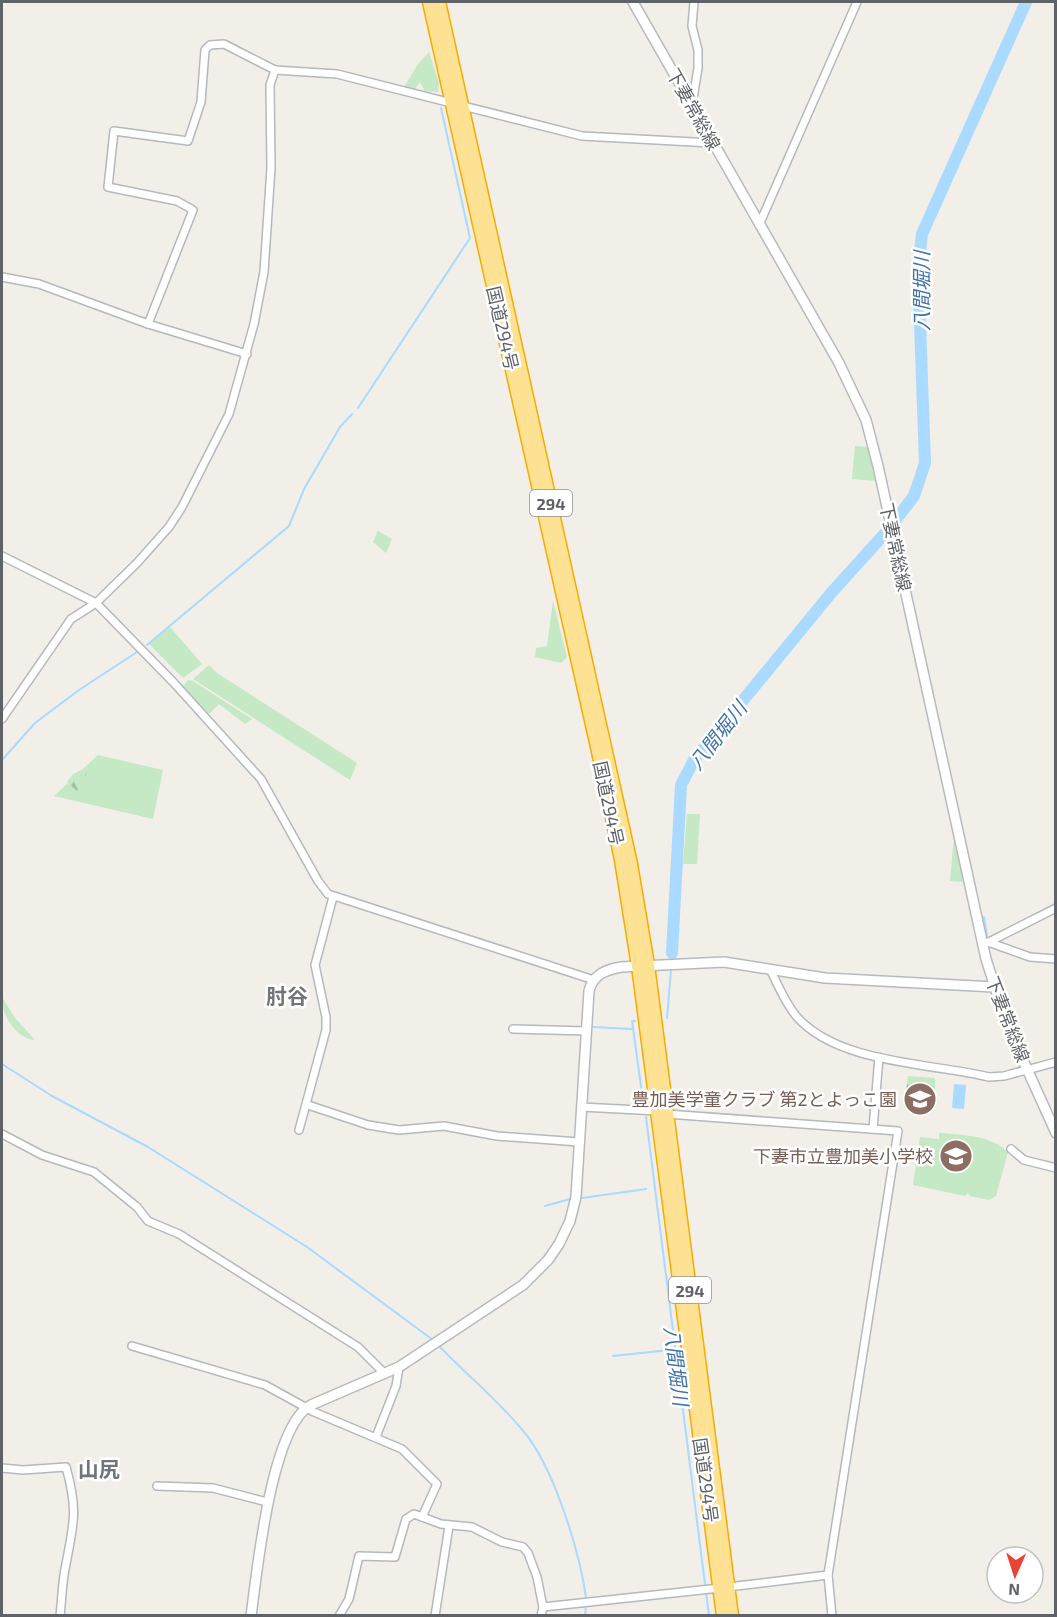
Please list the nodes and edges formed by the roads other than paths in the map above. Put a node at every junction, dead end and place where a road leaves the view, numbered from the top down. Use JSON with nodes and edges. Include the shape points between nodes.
{"nodes":[{"id":1,"x":429,"y":2,"type":"edge"},
{"id":2,"x":439,"y":2,"type":"edge"},
{"id":3,"x":633,"y":2,"type":"edge"},
{"id":4,"x":694,"y":2,"type":"edge"},
{"id":5,"x":857,"y":2,"type":"edge"},
{"id":6,"x":275,"y":70,"type":"junction"},
{"id":7,"x":455,"y":102,"type":"junction"},
{"id":8,"x":692,"y":105,"type":"junction"},
{"id":9,"x":712,"y":143,"type":"junction"},
{"id":10,"x":759,"y":225,"type":"junction"},
{"id":11,"x":2,"y":277,"type":"edge"},
{"id":12,"x":148,"y":324,"type":"junction"},
{"id":13,"x":247,"y":354,"type":"junction"},
{"id":14,"x":2,"y":556,"type":"edge"},
{"id":15,"x":96,"y":603,"type":"junction"},
{"id":16,"x":2,"y":719,"type":"edge"},
{"id":17,"x":333,"y":897,"type":"junction"},
{"id":18,"x":1056,"y":908,"type":"edge"},
{"id":19,"x":985,"y":944,"type":"junction"},
{"id":20,"x":1056,"y":959,"type":"edge"},
{"id":21,"x":643,"y":966,"type":"junction"},
{"id":22,"x":770,"y":969,"type":"junction"},
{"id":23,"x":594,"y":980,"type":"junction"},
{"id":24,"x":994,"y":987,"type":"junction"},
{"id":25,"x":513,"y":1029,"type":"dead end"},
{"id":26,"x":587,"y":1031,"type":"junction"},
{"id":27,"x":879,"y":1057,"type":"junction"},
{"id":28,"x":1056,"y":1062,"type":"edge"},
{"id":29,"x":1027,"y":1069,"type":"junction"},
{"id":30,"x":308,"y":1106,"type":"junction"},
{"id":31,"x":581,"y":1107,"type":"junction"},
{"id":32,"x":662,"y":1113,"type":"junction"},
{"id":33,"x":873,"y":1129,"type":"junction"},
{"id":34,"x":299,"y":1130,"type":"dead end"},
{"id":35,"x":1056,"y":1133,"type":"edge"},
{"id":36,"x":2,"y":1134,"type":"edge"},
{"id":37,"x":579,"y":1143,"type":"junction"},
{"id":38,"x":1011,"y":1149,"type":"dead end"},
{"id":39,"x":1056,"y":1168,"type":"edge"},
{"id":40,"x":132,"y":1346,"type":"dead end"},
{"id":41,"x":399,"y":1367,"type":"junction"},
{"id":42,"x":385,"y":1374,"type":"junction"},
{"id":43,"x":306,"y":1408,"type":"junction"},
{"id":44,"x":376,"y":1437,"type":"junction"},
{"id":45,"x":2,"y":1468,"type":"edge"},
{"id":46,"x":157,"y":1486,"type":"dead end"},
{"id":47,"x":267,"y":1502,"type":"junction"},
{"id":48,"x":422,"y":1517,"type":"junction"},
{"id":49,"x":449,"y":1526,"type":"junction"},
{"id":50,"x":828,"y":1575,"type":"junction"},
{"id":51,"x":716,"y":1588,"type":"junction"},
{"id":52,"x":543,"y":1607,"type":"junction"},
{"id":53,"x":60,"y":1616,"type":"edge"},
{"id":54,"x":251,"y":1616,"type":"edge"},
{"id":55,"x":339,"y":1616,"type":"edge"},
{"id":56,"x":435,"y":1616,"type":"edge"},
{"id":57,"x":541,"y":1616,"type":"edge"},
{"id":58,"x":723,"y":1616,"type":"edge"},
{"id":59,"x":732,"y":1616,"type":"edge"},
{"id":60,"x":832,"y":1616,"type":"edge"}],
"edges":[{"from":1,"to":7,"type":"highway","name":"国道294号","number":"294"},
{"from":2,"to":7,"type":"highway","name":"国道294号","number":"294"},
{"from":3,"to":8,"type":"main road","name":"下妻常総線"},
{"from":4,"to":8,"type":"street","via":[[692,26],[698,68]]},
{"from":5,"to":10,"type":"street"},
{"from":6,"to":7,"type":"street","via":[[337,74]]},
{"from":6,"to":12,"type":"street","via":[[224,44],[207,46],[201,102],[188,141],[114,132],[108,187],[177,201],[194,210]]},
{"from":6,"to":13,"type":"street","via":[[270,86],[271,168],[264,272]]},
{"from":7,"to":9,"type":"street","via":[[582,136]]},
{"from":7,"to":21,"type":"highway","name":"国道294号","number":"294"},
{"from":8,"to":9,"type":"main road","name":"下妻常総線"},
{"from":9,"to":10,"type":"main road","name":"下妻常総線"},
{"from":10,"to":19,"type":"main road","name":"下妻常総線","via":[[839,363],[870,432]]},
{"from":11,"to":12,"type":"street","via":[[39,284]]},
{"from":12,"to":13,"type":"street"},
{"from":13,"to":15,"type":"street","via":[[229,414],[182,507],[151,548]]},
{"from":14,"to":15,"type":"street"},
{"from":15,"to":16,"type":"street","via":[[71,619]]},
{"from":15,"to":17,"type":"street","via":[[255,772],[318,881]]},
{"from":17,"to":23,"type":"street"},
{"from":17,"to":30,"type":"street","via":[[316,958],[327,1017]]},
{"from":18,"to":19,"type":"street"},
{"from":19,"to":20,"type":"street","via":[[1030,957]]},
{"from":19,"to":24,"type":"main road","name":"下妻常総線"},
{"from":21,"to":22,"type":"main road","via":[[724,962]]},
{"from":21,"to":23,"type":"main road","via":[[605,970]]},
{"from":21,"to":32,"type":"highway","name":"国道294号","number":"294"},
{"from":22,"to":24,"type":"main road","via":[[825,978]]},
{"from":22,"to":27,"type":"street","via":[[798,1018],[849,1049]]},
{"from":23,"to":26,"type":"main road","via":[[589,991]]},
{"from":24,"to":29,"type":"main road","name":"下妻常総線"},
{"from":25,"to":26,"type":"street"},
{"from":26,"to":31,"type":"main road"},
{"from":27,"to":29,"type":"street","via":[[989,1077]]},
{"from":27,"to":33,"type":"street"},
{"from":28,"to":29,"type":"street"},
{"from":29,"to":35,"type":"main road","name":"下妻常総線"},
{"from":30,"to":34,"type":"street"},
{"from":30,"to":37,"type":"street","via":[[399,1130],[444,1126],[501,1137]]},
{"from":31,"to":32,"type":"street"},
{"from":31,"to":37,"type":"main road"},
{"from":32,"to":33,"type":"street"},
{"from":32,"to":51,"type":"highway","name":"国道294号","number":"294"},
{"from":33,"to":50,"type":"street","via":[[898,1131]]},
{"from":36,"to":42,"type":"street","via":[[36,1153],[94,1172],[148,1221],[178,1234],[358,1347]]},
{"from":37,"to":41,"type":"main road","via":[[574,1207],[548,1260],[516,1290]]},
{"from":38,"to":39,"type":"street","via":[[1026,1160]]},
{"from":40,"to":43,"type":"street","via":[[265,1384]]},
{"from":41,"to":42,"type":"main road"},
{"from":41,"to":44,"type":"street","via":[[396,1386]]},
{"from":42,"to":43,"type":"main road"},
{"from":43,"to":44,"type":"street"},
{"from":43,"to":47,"type":"main road","via":[[294,1422]]},
{"from":44,"to":48,"type":"street","via":[[405,1451],[437,1484]]},
{"from":45,"to":53,"type":"street","via":[[66,1467],[73,1491],[74,1520]]},
{"from":46,"to":47,"type":"street","via":[[204,1487]]},
{"from":47,"to":54,"type":"main road"},
{"from":48,"to":49,"type":"street"},
{"from":48,"to":55,"type":"street","via":[[408,1516],[395,1557],[359,1556],[348,1599]]},
{"from":49,"to":52,"type":"street","via":[[472,1527],[526,1550],[534,1566]]},
{"from":49,"to":56,"type":"street"},
{"from":50,"to":51,"type":"street"},
{"from":50,"to":60,"type":"street"},
{"from":51,"to":52,"type":"street"},
{"from":51,"to":58,"type":"highway","name":"国道294号","number":"294"},
{"from":51,"to":59,"type":"highway","name":"国道294号","number":"294"},
{"from":52,"to":57,"type":"street"}]}
